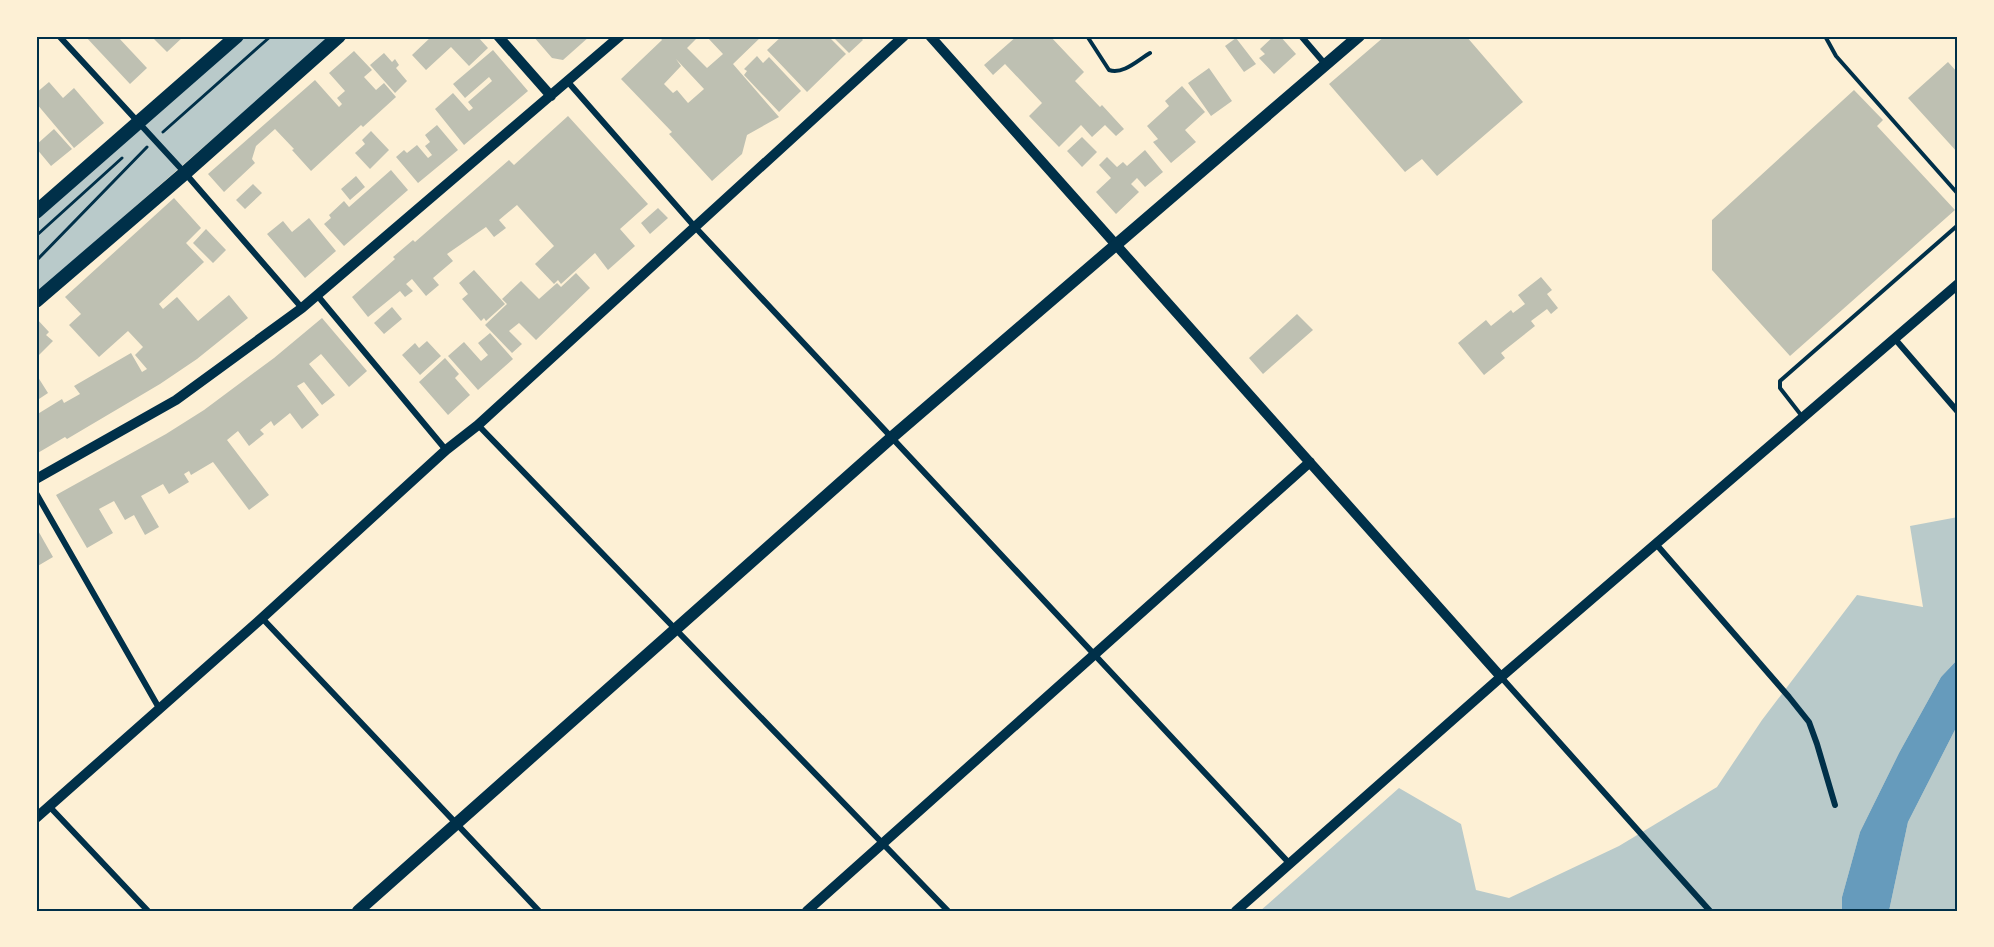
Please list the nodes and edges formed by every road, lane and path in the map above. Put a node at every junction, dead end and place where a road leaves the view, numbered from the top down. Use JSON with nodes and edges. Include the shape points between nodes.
{"nodes":[{"id":1,"x":59,"y":36,"type":"edge"},
{"id":2,"x":237,"y":36,"type":"edge"},
{"id":3,"x":339,"y":36,"type":"edge"},
{"id":4,"x":498,"y":36,"type":"edge"},
{"id":5,"x":620,"y":36,"type":"edge"},
{"id":6,"x":904,"y":36,"type":"edge"},
{"id":7,"x":930,"y":36,"type":"edge"},
{"id":8,"x":1087,"y":36,"type":"edge"},
{"id":9,"x":1301,"y":36,"type":"edge"},
{"id":10,"x":1358,"y":36,"type":"edge"},
{"id":11,"x":1825,"y":36,"type":"edge"},
{"id":12,"x":1150,"y":53,"type":"dead end"},
{"id":13,"x":1326,"y":65,"type":"junction"},
{"id":14,"x":568,"y":82,"type":"junction"},
{"id":15,"x":551,"y":96,"type":"junction"},
{"id":16,"x":139,"y":122,"type":"junction"},
{"id":17,"x":186,"y":173,"type":"junction"},
{"id":18,"x":1958,"y":194,"type":"edge"},
{"id":19,"x":36,"y":212,"type":"edge"},
{"id":20,"x":1958,"y":225,"type":"edge"},
{"id":21,"x":694,"y":227,"type":"junction"},
{"id":22,"x":1116,"y":244,"type":"junction"},
{"id":23,"x":1958,"y":284,"type":"edge"},
{"id":24,"x":317,"y":295,"type":"junction"},
{"id":25,"x":36,"y":301,"type":"edge"},
{"id":26,"x":302,"y":308,"type":"junction"},
{"id":27,"x":1895,"y":339,"type":"junction"},
{"id":28,"x":1958,"y":412,"type":"edge"},
{"id":29,"x":1803,"y":418,"type":"junction"},
{"id":30,"x":478,"y":424,"type":"junction"},
{"id":31,"x":891,"y":438,"type":"junction"},
{"id":32,"x":446,"y":450,"type":"junction"},
{"id":33,"x":1310,"y":462,"type":"junction"},
{"id":34,"x":36,"y":479,"type":"edge"},
{"id":35,"x":36,"y":493,"type":"edge"},
{"id":36,"x":1656,"y":544,"type":"junction"},
{"id":37,"x":262,"y":618,"type":"junction"},
{"id":38,"x":675,"y":628,"type":"junction"},
{"id":39,"x":1094,"y":655,"type":"junction"},
{"id":40,"x":1501,"y":677,"type":"junction"},
{"id":41,"x":159,"y":708,"type":"junction"},
{"id":42,"x":1835,"y":805,"type":"dead end"},
{"id":43,"x":49,"y":806,"type":"junction"},
{"id":44,"x":36,"y":818,"type":"edge"},
{"id":45,"x":455,"y":823,"type":"junction"},
{"id":46,"x":883,"y":843,"type":"junction"},
{"id":47,"x":1290,"y":865,"type":"junction"},
{"id":48,"x":148,"y":911,"type":"edge"},
{"id":49,"x":357,"y":911,"type":"edge"},
{"id":50,"x":539,"y":911,"type":"edge"},
{"id":51,"x":807,"y":911,"type":"edge"},
{"id":52,"x":948,"y":911,"type":"edge"},
{"id":53,"x":1236,"y":911,"type":"edge"},
{"id":54,"x":1710,"y":911,"type":"edge"}],
"edges":[{"from":1,"to":16,"type":"street"},
{"from":2,"to":16,"type":"main road"},
{"from":3,"to":17,"type":"main road"},
{"from":4,"to":15,"type":"street"},
{"from":5,"to":14,"type":"street"},
{"from":6,"to":21,"type":"street"},
{"from":7,"to":22,"type":"street"},
{"from":8,"to":12,"type":"lane","via":[[1109,70],[1116,72]]},
{"from":9,"to":13,"type":"street"},
{"from":10,"to":13,"type":"main road"},
{"from":11,"to":18,"type":"lane","via":[[1836,56]]},
{"from":13,"to":22,"type":"main road"},
{"from":14,"to":15,"type":"street"},
{"from":14,"to":21,"type":"street"},
{"from":15,"to":24,"type":"street"},
{"from":16,"to":17,"type":"street"},
{"from":16,"to":19,"type":"main road"},
{"from":17,"to":25,"type":"main road"},
{"from":17,"to":26,"type":"street"},
{"from":20,"to":29,"type":"lane","via":[[1780,381],[1780,388]]},
{"from":21,"to":30,"type":"street"},
{"from":21,"to":31,"type":"street"},
{"from":22,"to":31,"type":"main road"},
{"from":22,"to":33,"type":"street"},
{"from":23,"to":27,"type":"street"},
{"from":24,"to":26,"type":"street"},
{"from":24,"to":32,"type":"street"},
{"from":26,"to":34,"type":"street","via":[[176,400]]},
{"from":27,"to":28,"type":"street"},
{"from":27,"to":29,"type":"street"},
{"from":29,"to":36,"type":"street"},
{"from":30,"to":32,"type":"street"},
{"from":30,"to":38,"type":"street"},
{"from":31,"to":38,"type":"main road"},
{"from":31,"to":39,"type":"street"},
{"from":32,"to":37,"type":"street"},
{"from":33,"to":39,"type":"street"},
{"from":33,"to":40,"type":"street"},
{"from":35,"to":41,"type":"street"},
{"from":36,"to":40,"type":"street"},
{"from":36,"to":42,"type":"street","via":[[1809,722]]},
{"from":37,"to":41,"type":"street"},
{"from":37,"to":45,"type":"street"},
{"from":38,"to":45,"type":"main road"},
{"from":38,"to":46,"type":"street"},
{"from":39,"to":46,"type":"street"},
{"from":39,"to":47,"type":"street"},
{"from":40,"to":47,"type":"street"},
{"from":40,"to":54,"type":"street"},
{"from":41,"to":43,"type":"street"},
{"from":43,"to":44,"type":"street"},
{"from":43,"to":48,"type":"street"},
{"from":45,"to":49,"type":"main road"},
{"from":45,"to":50,"type":"street"},
{"from":46,"to":51,"type":"street"},
{"from":46,"to":52,"type":"street"},
{"from":47,"to":53,"type":"street"}]}
